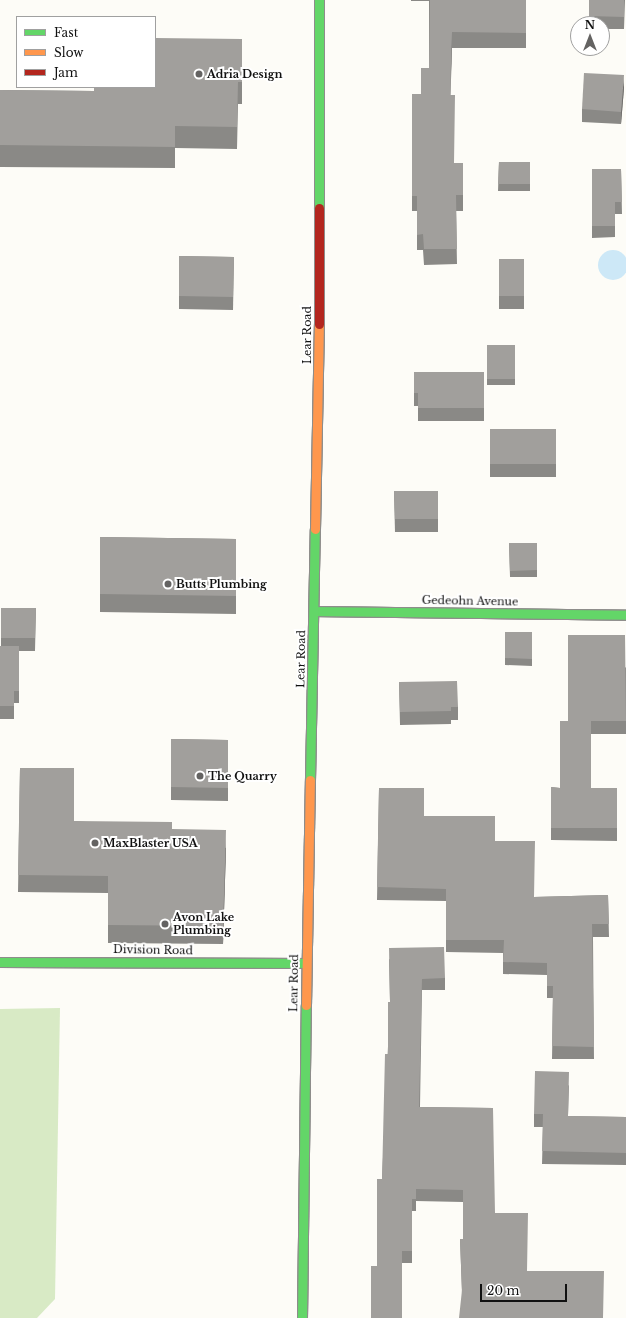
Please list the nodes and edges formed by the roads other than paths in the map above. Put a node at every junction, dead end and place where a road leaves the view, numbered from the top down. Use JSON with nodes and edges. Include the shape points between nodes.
{"nodes":[{"id":1,"x":319,"y":0,"type":"edge"},
{"id":2,"x":314,"y":611,"type":"junction"},
{"id":3,"x":626,"y":615,"type":"edge"},
{"id":4,"x":0,"y":962,"type":"edge"},
{"id":5,"x":306,"y":963,"type":"junction"},
{"id":6,"x":302,"y":1318,"type":"edge"}],
"edges":[{"from":1,"to":2,"type":"street","name":"Lear Road","via":[[319,354]]},
{"from":2,"to":3,"type":"street","name":"Gedeohn Avenue"},
{"from":2,"to":5,"type":"street","name":"Lear Road"},
{"from":4,"to":5,"type":"street","name":"Division Road"},
{"from":5,"to":6,"type":"street","name":"Lear Road"}]}
